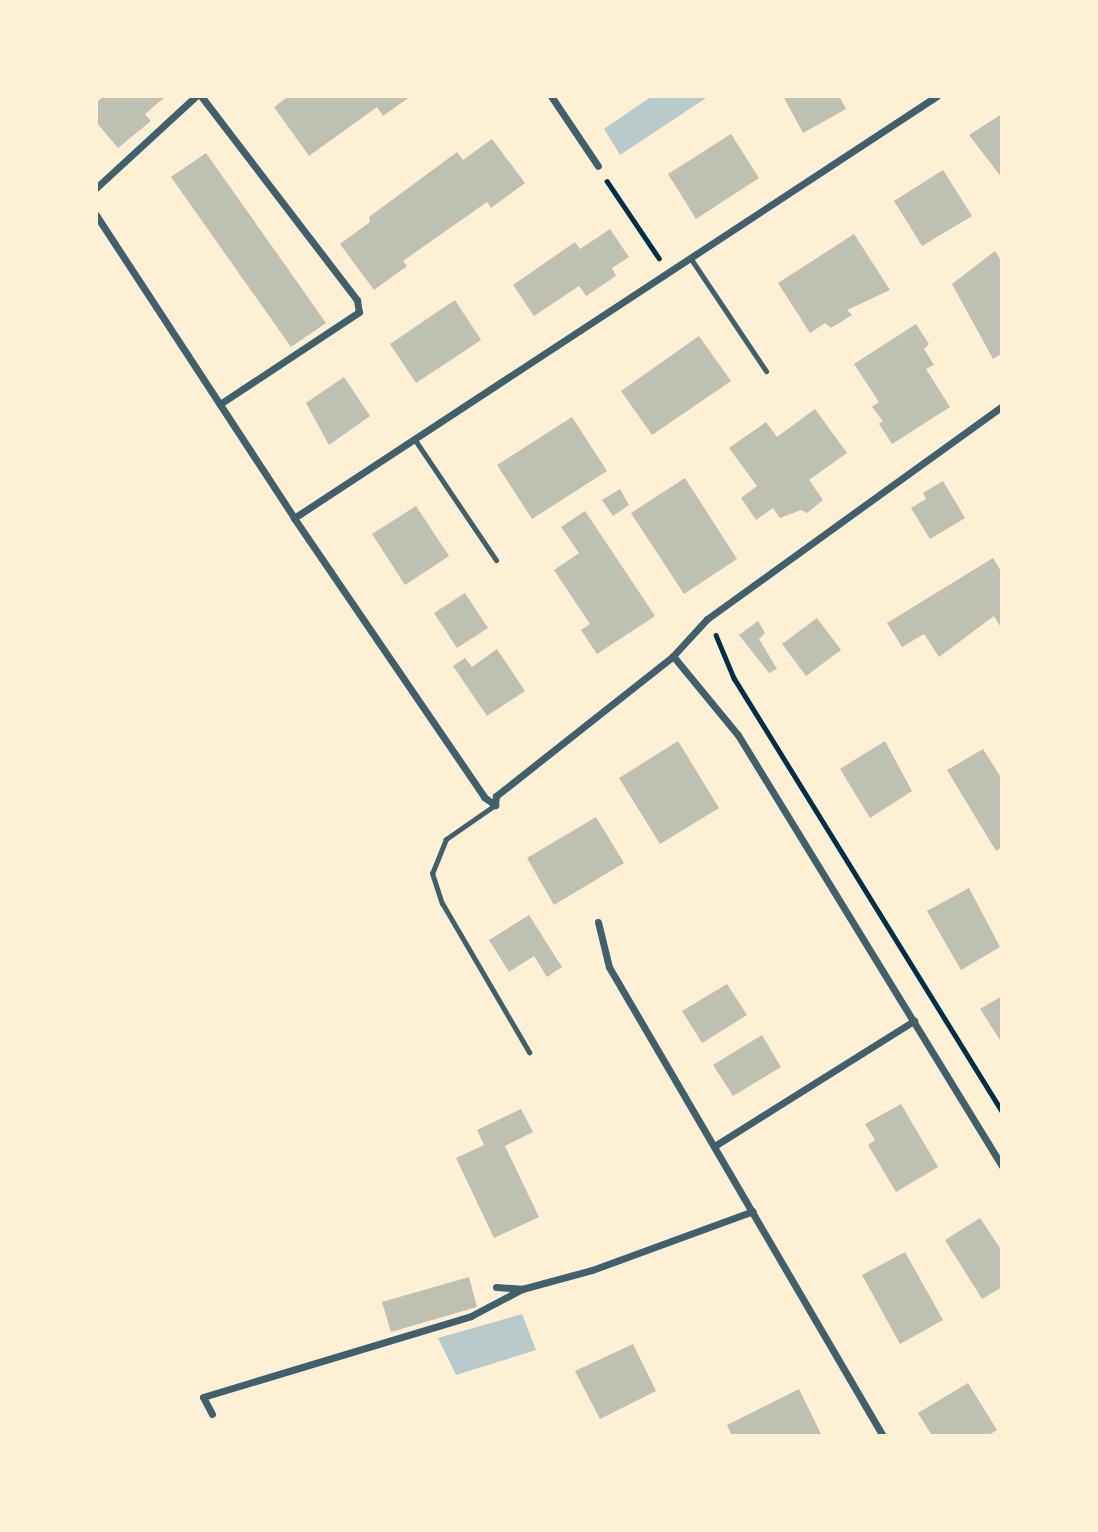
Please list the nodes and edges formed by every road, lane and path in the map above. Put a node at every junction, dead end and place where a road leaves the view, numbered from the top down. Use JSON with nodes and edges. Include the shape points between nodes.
{"nodes":[{"id":1,"x":199,"y":96,"type":"edge"},
{"id":2,"x":551,"y":96,"type":"edge"},
{"id":3,"x":937,"y":96,"type":"edge"},
{"id":4,"x":598,"y":166,"type":"joint"},
{"id":5,"x":96,"y":188,"type":"edge"},
{"id":6,"x":96,"y":215,"type":"edge"},
{"id":7,"x":659,"y":258,"type":"dead end"},
{"id":8,"x":691,"y":259,"type":"junction"},
{"id":9,"x":766,"y":371,"type":"dead end"},
{"id":10,"x":220,"y":404,"type":"junction"},
{"id":11,"x":1002,"y":406,"type":"edge"},
{"id":12,"x":415,"y":440,"type":"junction"},
{"id":13,"x":294,"y":518,"type":"junction"},
{"id":14,"x":496,"y":560,"type":"dead end"},
{"id":15,"x":716,"y":633,"type":"dead end"},
{"id":16,"x":673,"y":656,"type":"junction"},
{"id":17,"x":495,"y":804,"type":"junction"},
{"id":18,"x":598,"y":922,"type":"dead end"},
{"id":19,"x":915,"y":1021,"type":"junction"},
{"id":20,"x":528,"y":1052,"type":"dead end"},
{"id":21,"x":1002,"y":1111,"type":"edge"},
{"id":22,"x":716,"y":1145,"type":"junction"},
{"id":23,"x":1002,"y":1166,"type":"edge"},
{"id":24,"x":753,"y":1211,"type":"junction"},
{"id":25,"x":496,"y":1287,"type":"dead end"},
{"id":26,"x":522,"y":1289,"type":"junction"},
{"id":27,"x":212,"y":1414,"type":"dead end"},
{"id":28,"x":883,"y":1436,"type":"edge"}],
"edges":[{"from":1,"to":5,"type":"street"},
{"from":1,"to":10,"type":"street","via":[[357,300],[359,312]]},
{"from":2,"to":4,"type":"street"},
{"from":3,"to":8,"type":"street"},
{"from":4,"to":7,"type":"path"},
{"from":6,"to":10,"type":"street"},
{"from":8,"to":9,"type":"lane"},
{"from":8,"to":12,"type":"street"},
{"from":10,"to":13,"type":"street"},
{"from":11,"to":16,"type":"street","via":[[734,598]]},
{"from":12,"to":13,"type":"street"},
{"from":12,"to":14,"type":"lane"},
{"from":13,"to":17,"type":"street","via":[[484,797]]},
{"from":15,"to":21,"type":"path","via":[[733,678]]},
{"from":16,"to":17,"type":"street","via":[[496,796]]},
{"from":16,"to":19,"type":"street","via":[[738,735]]},
{"from":17,"to":20,"type":"lane","via":[[446,839],[432,873],[442,903]]},
{"from":18,"to":22,"type":"street","via":[[609,967]]},
{"from":19,"to":22,"type":"street"},
{"from":19,"to":23,"type":"street"},
{"from":22,"to":24,"type":"street"},
{"from":24,"to":26,"type":"street","via":[[592,1270]]},
{"from":24,"to":28,"type":"street"},
{"from":25,"to":26,"type":"street"},
{"from":26,"to":27,"type":"street","via":[[471,1316],[202,1397]]}]}
